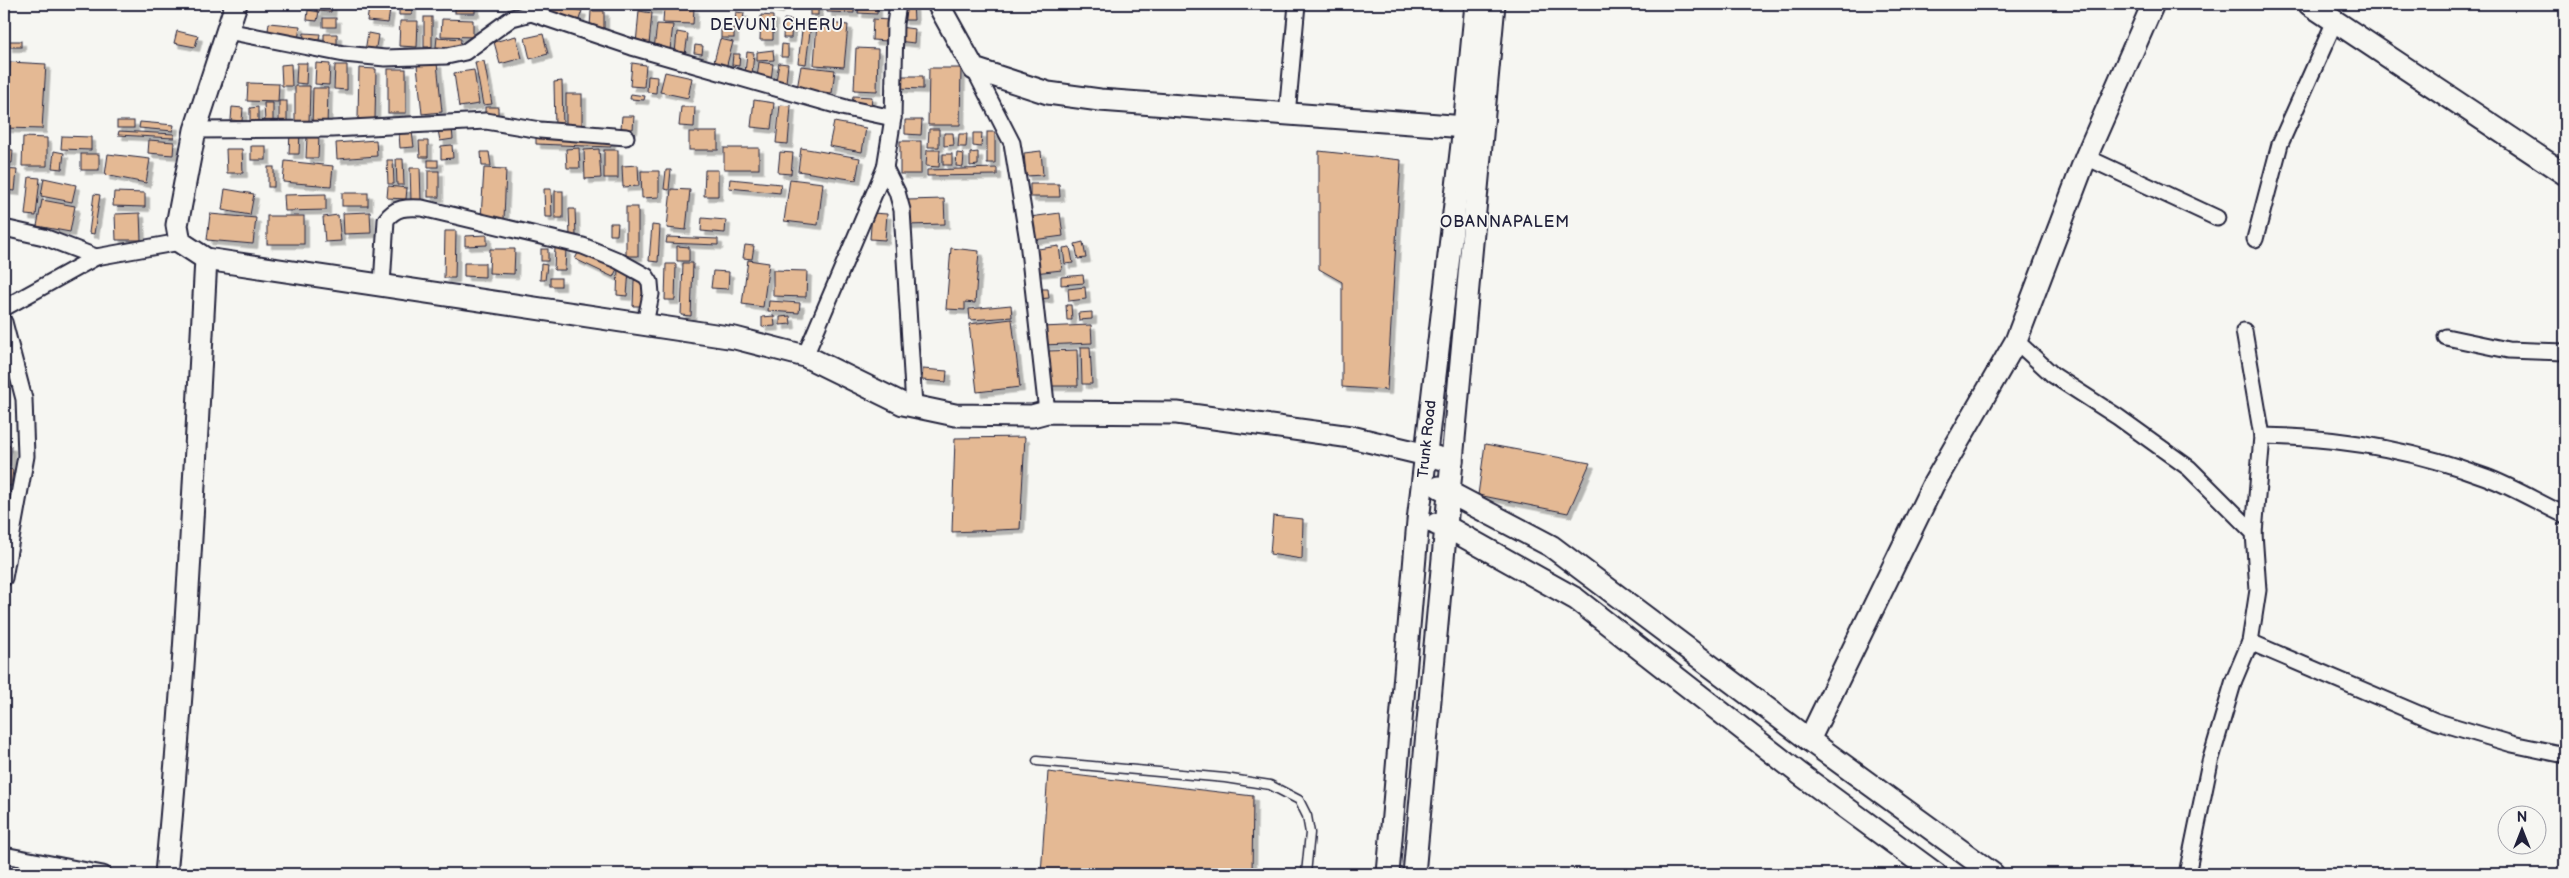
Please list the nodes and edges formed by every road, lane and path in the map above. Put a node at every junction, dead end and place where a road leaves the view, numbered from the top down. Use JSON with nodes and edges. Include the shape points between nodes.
{"nodes":[{"id":1,"x":236,"y":4,"type":"edge"},
{"id":2,"x":898,"y":4,"type":"edge"},
{"id":3,"x":938,"y":4,"type":"edge"},
{"id":4,"x":1297,"y":4,"type":"edge"},
{"id":5,"x":1476,"y":4,"type":"edge"},
{"id":6,"x":1494,"y":4,"type":"edge"},
{"id":7,"x":2153,"y":4,"type":"edge"},
{"id":8,"x":2308,"y":4,"type":"edge"},
{"id":9,"x":534,"y":8,"type":"edge"},
{"id":10,"x":2335,"y":21,"type":"junction"},
{"id":11,"x":227,"y":31,"type":"junction"},
{"id":12,"x":974,"y":69,"type":"junction"},
{"id":13,"x":1287,"y":115,"type":"junction"},
{"id":14,"x":893,"y":118,"type":"junction"},
{"id":15,"x":1474,"y":128,"type":"junction"},
{"id":16,"x":195,"y":130,"type":"junction"},
{"id":17,"x":626,"y":137,"type":"dead end"},
{"id":18,"x":2086,"y":157,"type":"junction"},
{"id":19,"x":885,"y":168,"type":"junction"},
{"id":20,"x":2565,"y":174,"type":"edge"},
{"id":21,"x":2217,"y":218,"type":"dead end"},
{"id":22,"x":4,"y":228,"type":"edge"},
{"id":23,"x":2255,"y":239,"type":"dead end"},
{"id":24,"x":180,"y":242,"type":"junction"},
{"id":25,"x":96,"y":257,"type":"junction"},
{"id":26,"x":206,"y":259,"type":"junction"},
{"id":27,"x":382,"y":285,"type":"junction"},
{"id":28,"x":4,"y":308,"type":"edge"},
{"id":29,"x":4,"y":322,"type":"edge"},
{"id":30,"x":645,"y":324,"type":"junction"},
{"id":31,"x":2244,"y":331,"type":"dead end"},
{"id":32,"x":2446,"y":337,"type":"dead end"},
{"id":33,"x":2016,"y":340,"type":"junction"},
{"id":34,"x":2565,"y":352,"type":"edge"},
{"id":35,"x":805,"y":356,"type":"junction"},
{"id":36,"x":914,"y":406,"type":"junction"},
{"id":37,"x":1047,"y":412,"type":"junction"},
{"id":38,"x":2262,"y":436,"type":"junction"},
{"id":39,"x":1425,"y":455,"type":"junction"},
{"id":40,"x":1452,"y":461,"type":"junction"},
{"id":41,"x":1422,"y":480,"type":"junction"},
{"id":42,"x":1449,"y":491,"type":"junction"},
{"id":43,"x":2565,"y":515,"type":"edge"},
{"id":44,"x":1418,"y":521,"type":"junction"},
{"id":45,"x":1447,"y":527,"type":"junction"},
{"id":46,"x":2254,"y":532,"type":"junction"},
{"id":47,"x":4,"y":578,"type":"edge"},
{"id":48,"x":2250,"y":642,"type":"junction"},
{"id":49,"x":1809,"y":740,"type":"junction"},
{"id":50,"x":2565,"y":755,"type":"edge"},
{"id":51,"x":1037,"y":761,"type":"dead end"},
{"id":52,"x":4,"y":855,"type":"edge"},
{"id":53,"x":103,"y":874,"type":"edge"},
{"id":54,"x":166,"y":874,"type":"edge"},
{"id":55,"x":1306,"y":874,"type":"edge"},
{"id":56,"x":1388,"y":874,"type":"edge"},
{"id":57,"x":1414,"y":874,"type":"edge"},
{"id":58,"x":1936,"y":874,"type":"edge"},
{"id":59,"x":1993,"y":874,"type":"edge"},
{"id":60,"x":2187,"y":874,"type":"edge"}],
"edges":[{"from":1,"to":11,"type":"street"},
{"from":2,"to":14,"type":"street"},
{"from":3,"to":12,"type":"street"},
{"from":4,"to":13,"type":"street"},
{"from":5,"to":15,"type":"street","name":"Trunk Road"},
{"from":6,"to":15,"type":"street"},
{"from":7,"to":18,"type":"street"},
{"from":8,"to":10,"type":"street"},
{"from":9,"to":11,"type":"street","via":[[512,18],[465,52],[447,56],[385,58],[344,54]]},
{"from":9,"to":14,"type":"street","via":[[641,50],[846,108]]},
{"from":10,"to":20,"type":"street"},
{"from":10,"to":23,"type":"street","via":[[2280,144]]},
{"from":11,"to":16,"type":"street"},
{"from":12,"to":13,"type":"street","via":[[1048,93]]},
{"from":12,"to":37,"type":"street","via":[[1012,143],[1028,241]]},
{"from":13,"to":15,"type":"street"},
{"from":14,"to":19,"type":"street"},
{"from":15,"to":39,"type":"street","name":"Trunk Road"},
{"from":15,"to":40,"type":"street"},
{"from":16,"to":17,"type":"street","via":[[332,129],[471,121]]},
{"from":16,"to":24,"type":"street","via":[[177,225]]},
{"from":18,"to":21,"type":"street"},
{"from":18,"to":33,"type":"street"},
{"from":19,"to":35,"type":"street"},
{"from":19,"to":36,"type":"street","via":[[902,210]]},
{"from":22,"to":25,"type":"street","via":[[44,237]]},
{"from":24,"to":25,"type":"street"},
{"from":24,"to":26,"type":"street"},
{"from":25,"to":28,"type":"street"},
{"from":26,"to":27,"type":"street"},
{"from":26,"to":54,"type":"street","via":[[192,548]]},
{"from":27,"to":30,"type":"street"},
{"from":27,"to":30,"type":"street","via":[[386,220],[400,209],[422,208],[583,246],[617,260],[646,276],[650,282]]},
{"from":29,"to":47,"type":"street","via":[[24,399],[26,456]]},
{"from":30,"to":35,"type":"street","via":[[735,338]]},
{"from":31,"to":38,"type":"street"},
{"from":32,"to":34,"type":"street","via":[[2508,350]]},
{"from":33,"to":46,"type":"street","via":[[2053,375],[2189,468]]},
{"from":33,"to":49,"type":"street","via":[[1933,485]]},
{"from":35,"to":36,"type":"street","via":[[903,404]]},
{"from":36,"to":37,"type":"street","via":[[955,415],[1032,416]]},
{"from":37,"to":39,"type":"street","via":[[1177,413],[1351,437]]},
{"from":38,"to":43,"type":"street","via":[[2370,445],[2424,457],[2488,477]]},
{"from":38,"to":46,"type":"street"},
{"from":39,"to":40,"type":"street"},
{"from":39,"to":41,"type":"street","name":"Trunk Road"},
{"from":40,"to":42,"type":"street"},
{"from":41,"to":42,"type":"street"},
{"from":41,"to":44,"type":"street","name":"Trunk Road"},
{"from":42,"to":45,"type":"street"},
{"from":42,"to":49,"type":"street","via":[[1551,546]]},
{"from":44,"to":45,"type":"street"},
{"from":44,"to":56,"type":"street","name":"Trunk Road"},
{"from":45,"to":57,"type":"street"},
{"from":45,"to":58,"type":"street","via":[[1576,599],[1800,774]]},
{"from":46,"to":48,"type":"street","via":[[2258,590]]},
{"from":48,"to":50,"type":"street","via":[[2435,721],[2512,744]]},
{"from":48,"to":60,"type":"street","via":[[2234,680],[2210,762]]},
{"from":49,"to":59,"type":"street"},
{"from":51,"to":55,"type":"lane","via":[[1225,778],[1270,785],[1285,791],[1299,800],[1306,816],[1310,832]]},
{"from":52,"to":53,"type":"street"}]}
